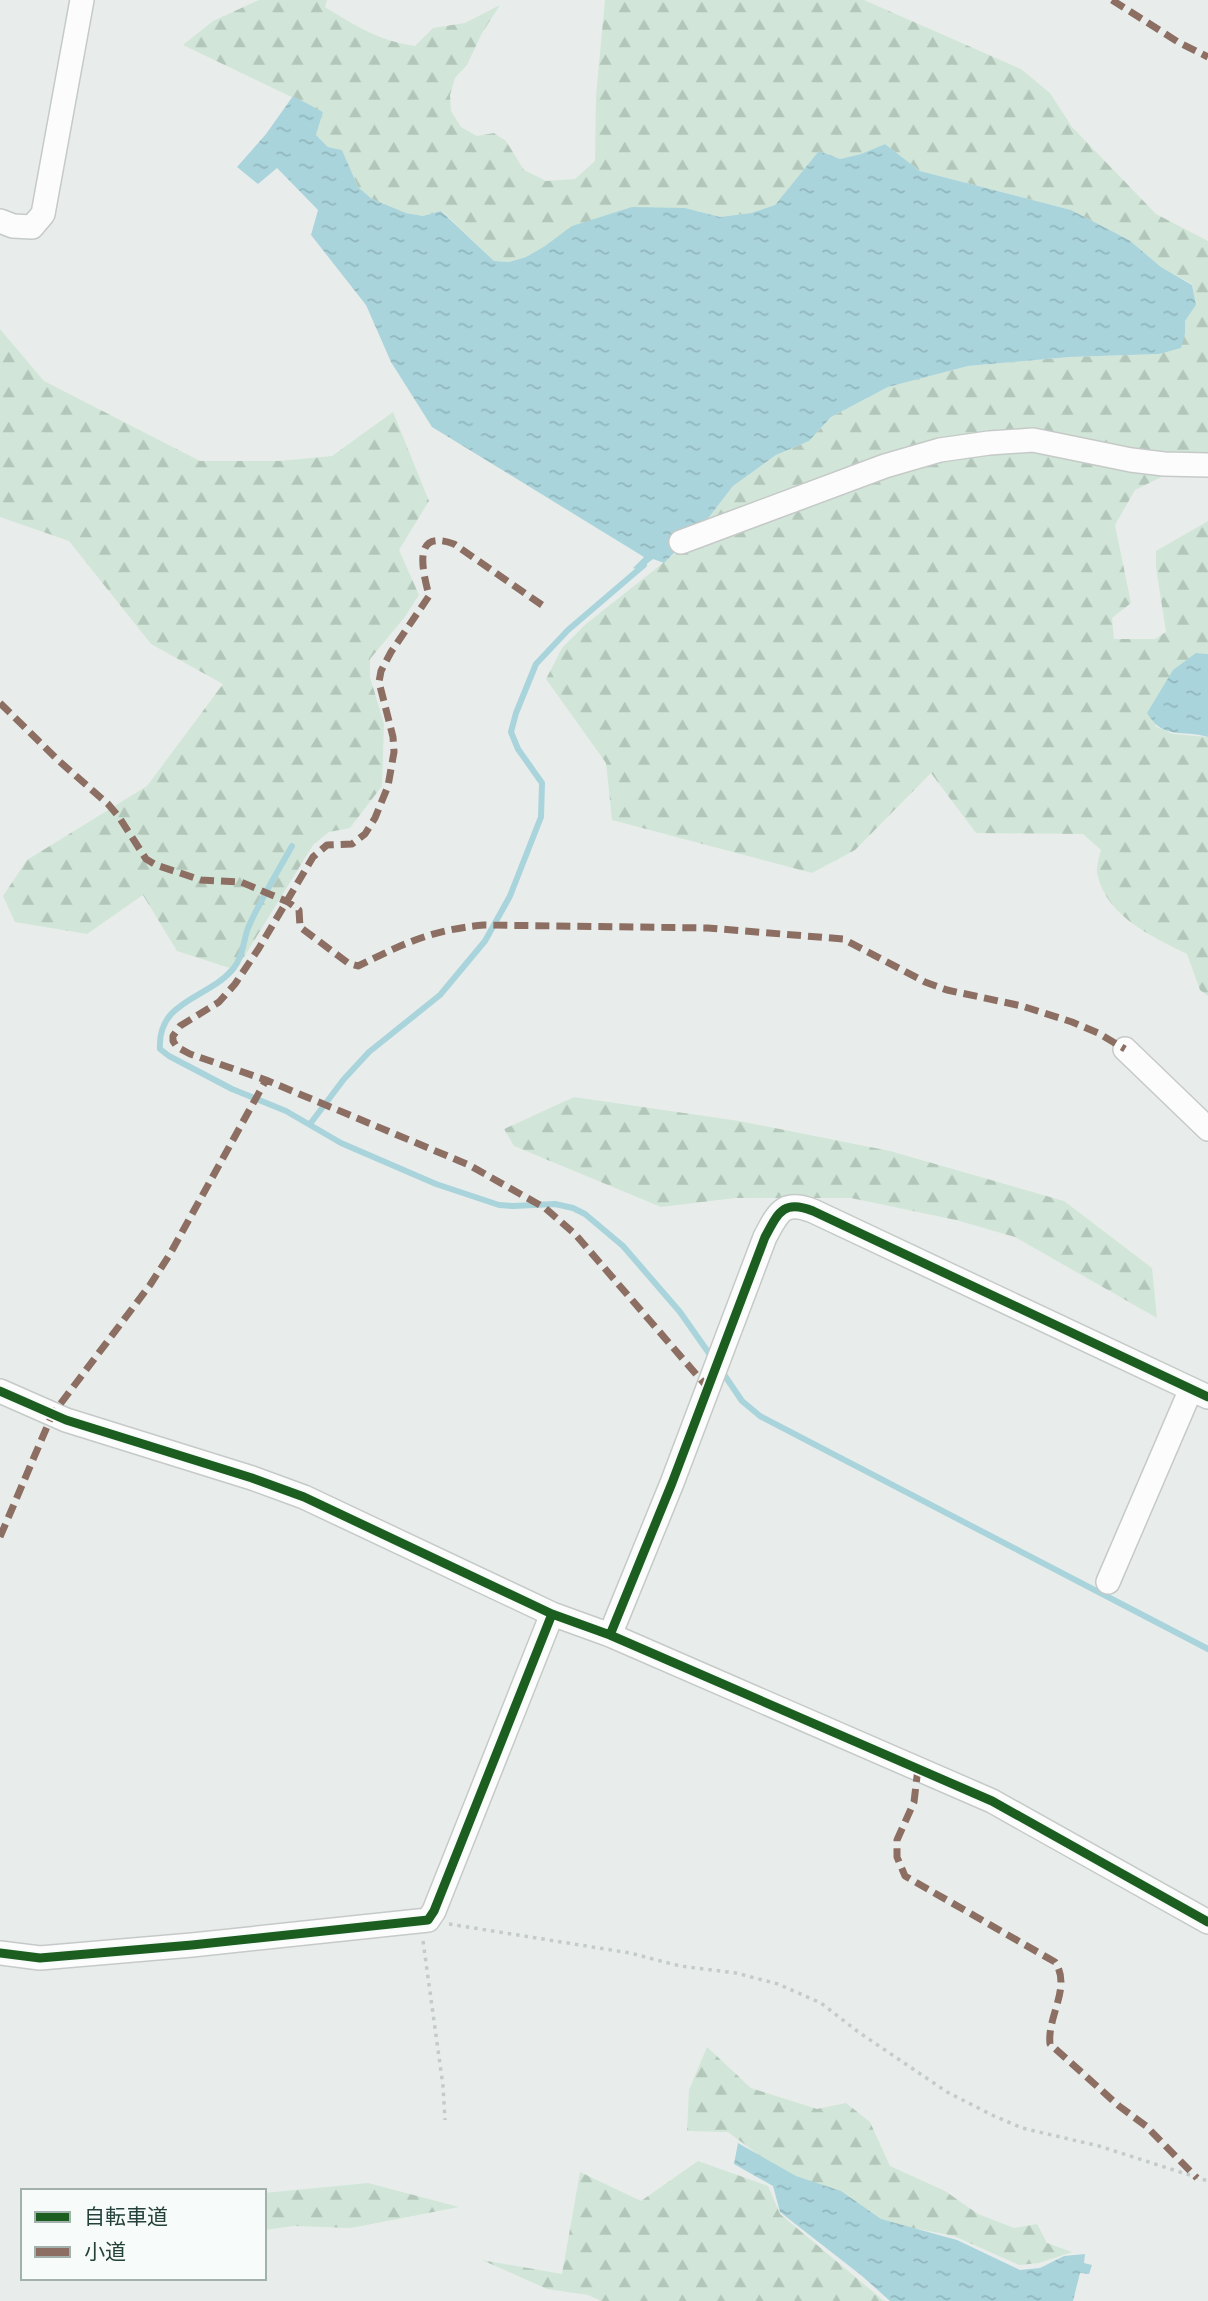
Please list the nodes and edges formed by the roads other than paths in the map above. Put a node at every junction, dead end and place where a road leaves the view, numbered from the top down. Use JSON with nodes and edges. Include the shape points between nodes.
{"nodes":[{"id":1,"x":82,"y":0,"type":"edge"},
{"id":2,"x":0,"y":221,"type":"edge"},
{"id":3,"x":1208,"y":465,"type":"edge"},
{"id":4,"x":681,"y":542,"type":"dead end"},
{"id":5,"x":1125,"y":1049,"type":"dead end"},
{"id":6,"x":1208,"y":1129,"type":"edge"},
{"id":7,"x":0,"y":1391,"type":"edge"},
{"id":8,"x":1200,"y":1393,"type":"edge"},
{"id":9,"x":1108,"y":1582,"type":"dead end"},
{"id":10,"x":552,"y":1614,"type":"junction"},
{"id":11,"x":610,"y":1636,"type":"junction"},
{"id":12,"x":1208,"y":1922,"type":"edge"},
{"id":13,"x":0,"y":1953,"type":"edge"}],
"edges":[{"from":1,"to":2,"type":"street","via":[[43,214],[32,227]]},
{"from":3,"to":4,"type":"street","via":[[1131,460],[1034,440],[940,450]]},
{"from":5,"to":6,"type":"street"},
{"from":7,"to":10,"type":"street","via":[[66,1420],[304,1497]]},
{"from":8,"to":9,"type":"street"},
{"from":8,"to":11,"type":"street","via":[[813,1211],[789,1206],[765,1237]]},
{"from":10,"to":11,"type":"street"},
{"from":10,"to":13,"type":"street","via":[[426,1919],[40,1958]]},
{"from":11,"to":12,"type":"street","via":[[992,1801]]}]}
